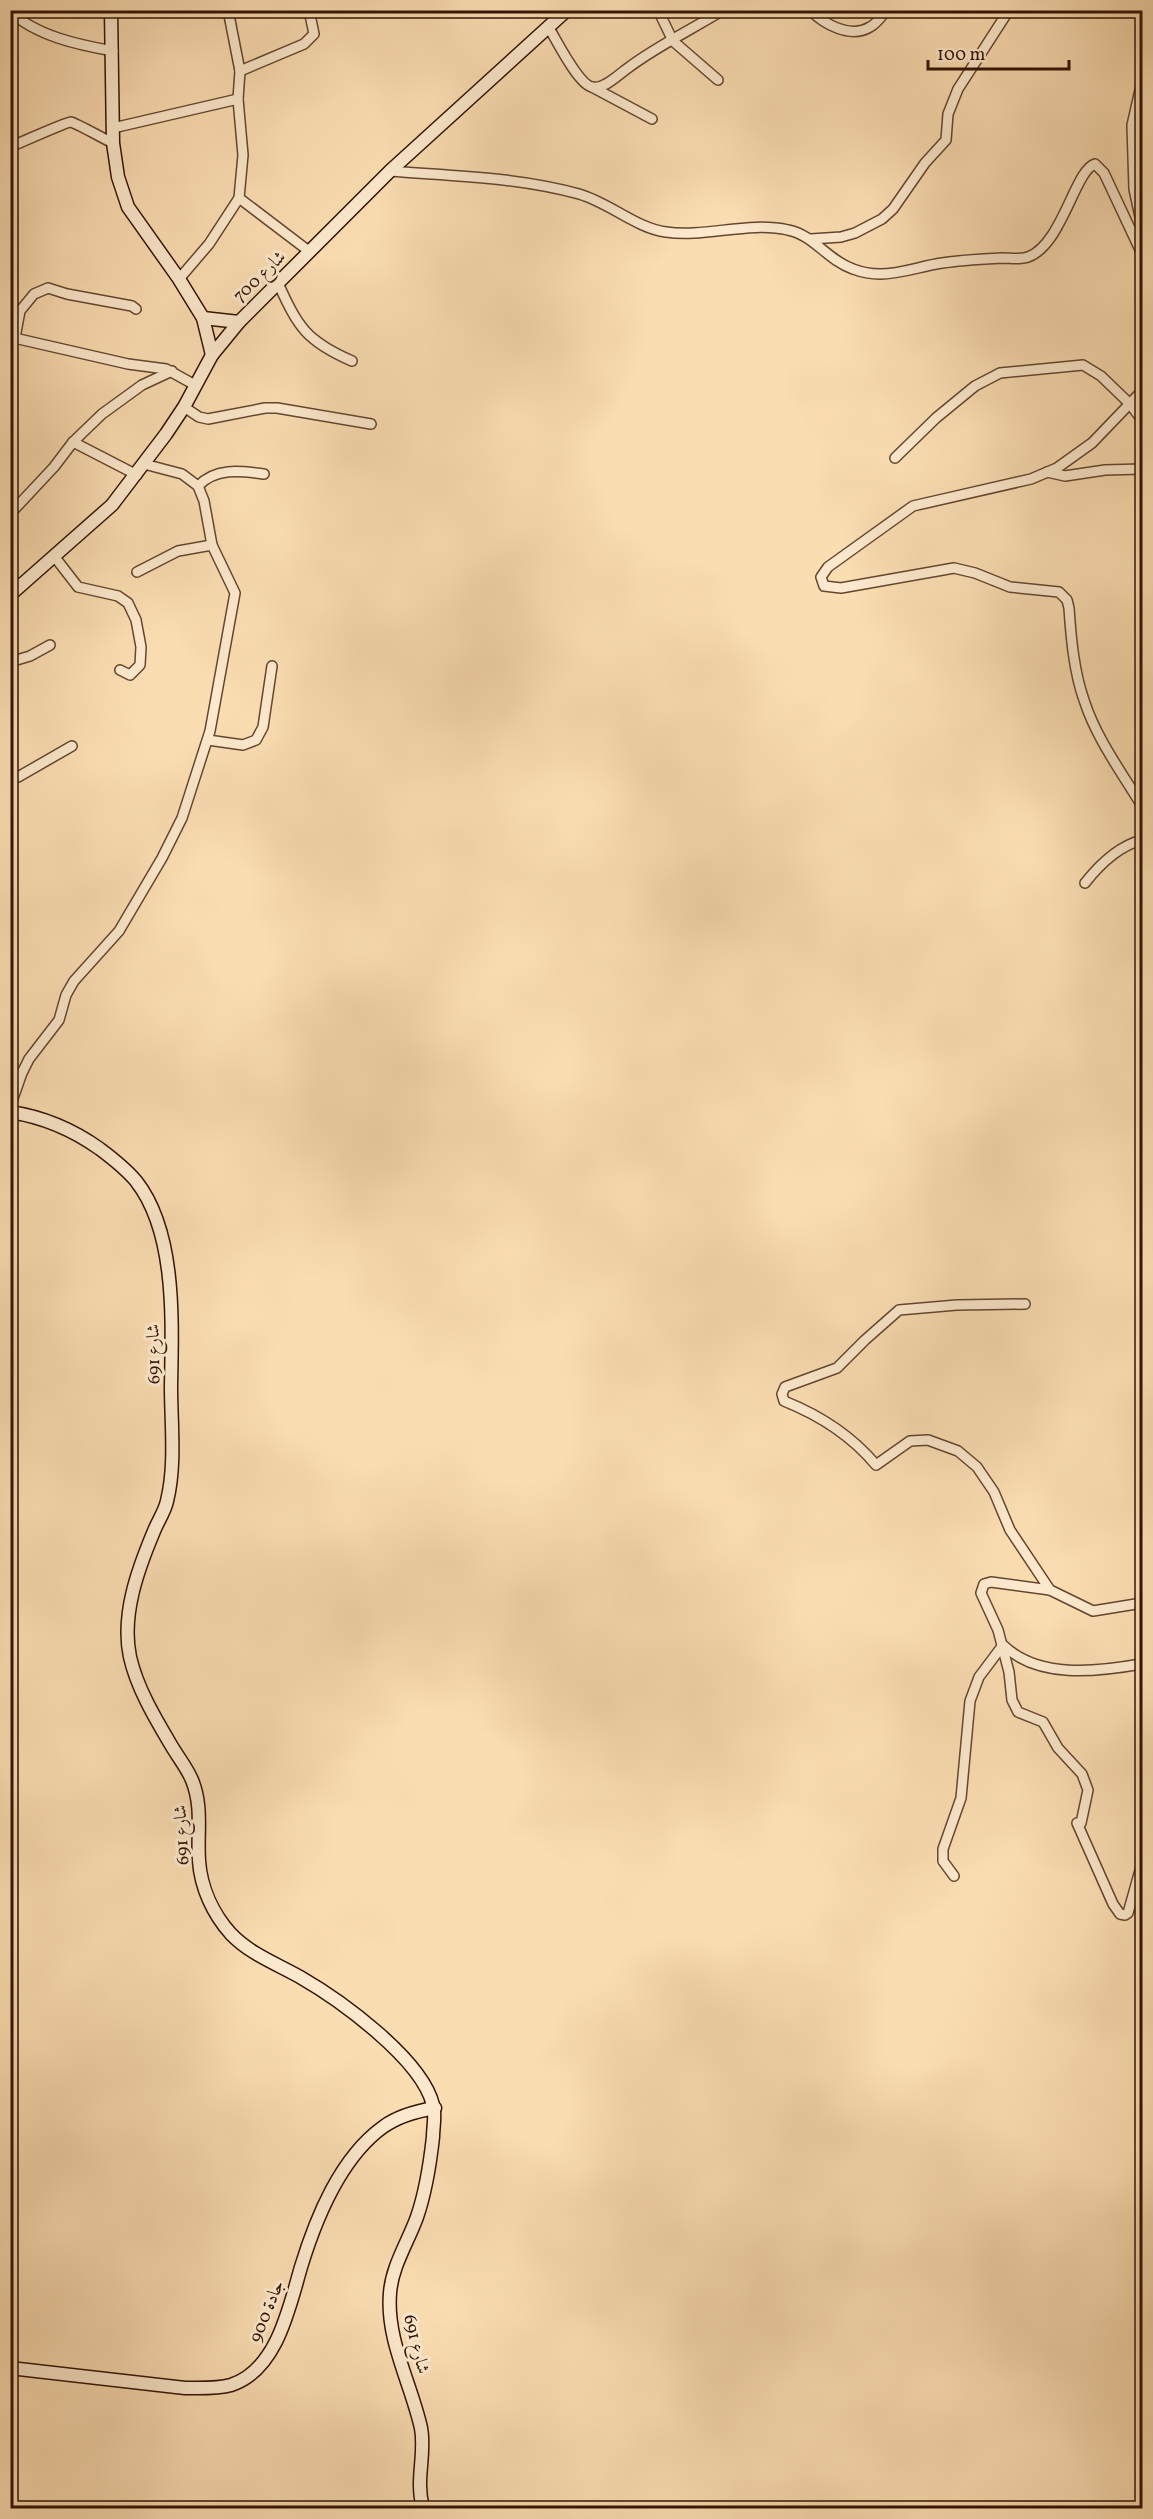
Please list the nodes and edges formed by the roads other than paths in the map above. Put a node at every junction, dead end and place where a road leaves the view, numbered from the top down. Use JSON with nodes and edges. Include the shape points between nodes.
{"nodes":[{"id":1,"x":111,"y":10,"type":"edge"},
{"id":2,"x":228,"y":10,"type":"edge"},
{"id":3,"x":309,"y":10,"type":"edge"},
{"id":4,"x":567,"y":10,"type":"edge"},
{"id":5,"x":658,"y":10,"type":"edge"},
{"id":6,"x":723,"y":10,"type":"edge"},
{"id":7,"x":810,"y":10,"type":"edge"},
{"id":8,"x":886,"y":10,"type":"edge"},
{"id":9,"x":1009,"y":10,"type":"edge"},
{"id":10,"x":10,"y":11,"type":"edge"},
{"id":11,"x":549,"y":28,"type":"junction"},
{"id":12,"x":674,"y":41,"type":"junction"},
{"id":13,"x":113,"y":51,"type":"junction"},
{"id":14,"x":240,"y":71,"type":"junction"},
{"id":15,"x":717,"y":80,"type":"dead end"},
{"id":16,"x":1143,"y":81,"type":"edge"},
{"id":17,"x":592,"y":87,"type":"junction"},
{"id":18,"x":238,"y":99,"type":"junction"},
{"id":19,"x":652,"y":119,"type":"dead end"},
{"id":20,"x":113,"y":128,"type":"junction"},
{"id":21,"x":113,"y":143,"type":"junction"},
{"id":22,"x":10,"y":147,"type":"edge"},
{"id":23,"x":390,"y":171,"type":"junction"},
{"id":24,"x":239,"y":198,"type":"junction"},
{"id":25,"x":1143,"y":226,"type":"edge"},
{"id":26,"x":811,"y":239,"type":"junction"},
{"id":27,"x":310,"y":252,"type":"junction"},
{"id":28,"x":1143,"y":254,"type":"edge"},
{"id":29,"x":179,"y":279,"type":"junction"},
{"id":30,"x":278,"y":283,"type":"junction"},
{"id":31,"x":136,"y":309,"type":"dead end"},
{"id":32,"x":203,"y":318,"type":"junction"},
{"id":33,"x":238,"y":322,"type":"junction"},
{"id":34,"x":13,"y":338,"type":"edge"},
{"id":35,"x":212,"y":355,"type":"junction"},
{"id":36,"x":352,"y":361,"type":"dead end"},
{"id":37,"x":172,"y":371,"type":"junction"},
{"id":38,"x":195,"y":386,"type":"junction"},
{"id":39,"x":1143,"y":391,"type":"edge"},
{"id":40,"x":1130,"y":404,"type":"junction"},
{"id":41,"x":184,"y":407,"type":"junction"},
{"id":42,"x":1143,"y":420,"type":"edge"},
{"id":43,"x":371,"y":424,"type":"dead end"},
{"id":44,"x":73,"y":442,"type":"junction"},
{"id":45,"x":895,"y":458,"type":"dead end"},
{"id":46,"x":141,"y":469,"type":"junction"},
{"id":47,"x":1143,"y":469,"type":"edge"},
{"id":48,"x":1047,"y":472,"type":"junction"},
{"id":49,"x":264,"y":474,"type":"dead end"},
{"id":50,"x":198,"y":486,"type":"junction"},
{"id":51,"x":10,"y":514,"type":"edge"},
{"id":52,"x":212,"y":545,"type":"junction"},
{"id":53,"x":54,"y":556,"type":"junction"},
{"id":54,"x":137,"y":572,"type":"dead end"},
{"id":55,"x":10,"y":595,"type":"edge"},
{"id":56,"x":50,"y":645,"type":"dead end"},
{"id":57,"x":10,"y":662,"type":"edge"},
{"id":58,"x":272,"y":666,"type":"dead end"},
{"id":59,"x":120,"y":670,"type":"dead end"},
{"id":60,"x":208,"y":740,"type":"junction"},
{"id":61,"x":72,"y":746,"type":"dead end"},
{"id":62,"x":10,"y":778,"type":"edge"},
{"id":63,"x":1143,"y":807,"type":"edge"},
{"id":64,"x":1143,"y":840,"type":"edge"},
{"id":65,"x":1085,"y":883,"type":"dead end"},
{"id":66,"x":10,"y":1109,"type":"edge"},
{"id":67,"x":1025,"y":1305,"type":"dead end"},
{"id":68,"x":1050,"y":1590,"type":"junction"},
{"id":69,"x":1143,"y":1603,"type":"edge"},
{"id":70,"x":1003,"y":1645,"type":"junction"},
{"id":71,"x":1141,"y":1664,"type":"dead end"},
{"id":72,"x":1143,"y":1863,"type":"edge"},
{"id":73,"x":954,"y":1876,"type":"dead end"},
{"id":74,"x":435,"y":2108,"type":"junction"},
{"id":75,"x":10,"y":2368,"type":"edge"},
{"id":76,"x":423,"y":2508,"type":"edge"}],
"edges":[{"from":1,"to":13,"type":"main road"},
{"from":2,"to":14,"type":"street"},
{"from":3,"to":14,"type":"street","via":[[314,34],[304,44]]},
{"from":4,"to":11,"type":"main road","name":"شارع 700"},
{"from":5,"to":12,"type":"street"},
{"from":6,"to":12,"type":"street"},
{"from":7,"to":8,"type":"street","via":[[832,26],[854,32],[869,28]]},
{"from":9,"to":26,"type":"street","via":[[958,89],[948,114],[946,140],[893,209],[855,233]]},
{"from":10,"to":13,"type":"street","via":[[62,38]]},
{"from":11,"to":17,"type":"street","via":[[581,80]]},
{"from":11,"to":23,"type":"main road","name":"شارع 700"},
{"from":12,"to":15,"type":"street"},
{"from":12,"to":17,"type":"street","via":[[612,80]]},
{"from":13,"to":20,"type":"main road"},
{"from":14,"to":18,"type":"street"},
{"from":16,"to":25,"type":"street","via":[[1132,124],[1134,189]]},
{"from":17,"to":19,"type":"street"},
{"from":18,"to":20,"type":"street"},
{"from":18,"to":24,"type":"street","via":[[243,155]]},
{"from":20,"to":21,"type":"main road"},
{"from":21,"to":22,"type":"street","via":[[78,124],[65,122]]},
{"from":21,"to":29,"type":"main road","via":[[128,207]]},
{"from":23,"to":26,"type":"street","via":[[474,176],[552,187],[602,202],[651,230],[667,233],[779,228]]},
{"from":23,"to":27,"type":"main road","name":"شارع 700"},
{"from":24,"to":27,"type":"street"},
{"from":24,"to":29,"type":"street","via":[[209,244]]},
{"from":26,"to":28,"type":"street","via":[[830,258],[867,273],[1029,257],[1049,239],[1088,166],[1095,164],[1104,173]]},
{"from":27,"to":30,"type":"main road","name":"شارع 700"},
{"from":29,"to":32,"type":"main road"},
{"from":30,"to":33,"type":"main road","name":"شارع 700"},
{"from":30,"to":36,"type":"street","via":[[295,321],[328,350]]},
{"from":31,"to":34,"type":"street","via":[[48,288],[34,294],[20,311]]},
{"from":32,"to":33,"type":"main road"},
{"from":32,"to":35,"type":"main road"},
{"from":33,"to":35,"type":"main road","name":"شارع 700"},
{"from":34,"to":37,"type":"street"},
{"from":35,"to":38,"type":"main road","name":"شارع 700"},
{"from":37,"to":38,"type":"street"},
{"from":37,"to":44,"type":"street","via":[[126,396]]},
{"from":38,"to":41,"type":"main road","name":"شارع 700"},
{"from":39,"to":40,"type":"street"},
{"from":40,"to":42,"type":"street"},
{"from":40,"to":45,"type":"street","via":[[1101,376],[1083,365],[1000,373],[975,386]]},
{"from":40,"to":48,"type":"street","via":[[1092,443]]},
{"from":41,"to":43,"type":"street","via":[[208,418],[277,408]]},
{"from":41,"to":46,"type":"main road","name":"شارع 700"},
{"from":44,"to":46,"type":"street"},
{"from":44,"to":51,"type":"street"},
{"from":46,"to":50,"type":"street","via":[[182,474]]},
{"from":46,"to":53,"type":"main road","name":"شارع 700","via":[[112,505]]},
{"from":47,"to":48,"type":"street","via":[[1065,476]]},
{"from":48,"to":63,"type":"street","via":[[913,506],[828,567],[822,582],[824,586],[842,588],[954,568],[1010,587],[1059,592],[1069,608],[1084,701]]},
{"from":49,"to":50,"type":"street","via":[[221,472]]},
{"from":50,"to":52,"type":"street"},
{"from":52,"to":54,"type":"street","via":[[178,550]]},
{"from":52,"to":60,"type":"street","via":[[235,593],[235,601]]},
{"from":53,"to":55,"type":"main road","name":"شارع 700"},
{"from":53,"to":59,"type":"street","via":[[78,587],[118,596],[128,603],[139,632],[141,659],[130,675]]},
{"from":56,"to":57,"type":"street"},
{"from":58,"to":60,"type":"street","via":[[263,727],[256,740],[243,745]]},
{"from":60,"to":66,"type":"street","via":[[182,818],[162,858],[119,931],[74,981],[59,1020],[22,1073]]},
{"from":61,"to":62,"type":"street"},
{"from":64,"to":65,"type":"street","via":[[1102,863]]},
{"from":66,"to":74,"type":"main road","name":"شارع 691","via":[[62,1126],[114,1160],[146,1197],[165,1247],[172,1346],[171,1463],[167,1502],[137,1575],[127,1624],[130,1657],[141,1690],[191,1777],[196,1794],[201,1873],[213,1910],[243,1945],[306,1980],[408,2060],[426,2085]]},
{"from":67,"to":68,"type":"street","via":[[899,1310],[837,1368],[785,1387],[782,1394],[784,1401],[830,1425],[876,1465],[910,1441],[928,1440],[958,1451],[977,1467],[994,1492],[1010,1530]]},
{"from":68,"to":69,"type":"street","via":[[1093,1611]]},
{"from":68,"to":70,"type":"street","via":[[1008,1583],[984,1584],[981,1593]]},
{"from":70,"to":71,"type":"street","via":[[1023,1660],[1064,1670],[1102,1671]]},
{"from":70,"to":72,"type":"street","via":[[1015,1708],[1043,1722],[1058,1748],[1087,1783],[1081,1823],[1077,1823],[1120,1914],[1128,1912]]},
{"from":70,"to":73,"type":"street","via":[[980,1677],[970,1701],[962,1798],[943,1849],[943,1861]]},
{"from":74,"to":75,"type":"main road","name":"جادة 900","via":[[414,2112],[384,2127],[344,2168],[315,2228],[276,2340],[264,2361],[232,2385],[185,2388]]},
{"from":74,"to":76,"type":"main road","name":"شارع 691","via":[[428,2178],[393,2275],[390,2295],[393,2337],[422,2431],[418,2474]]}]}
